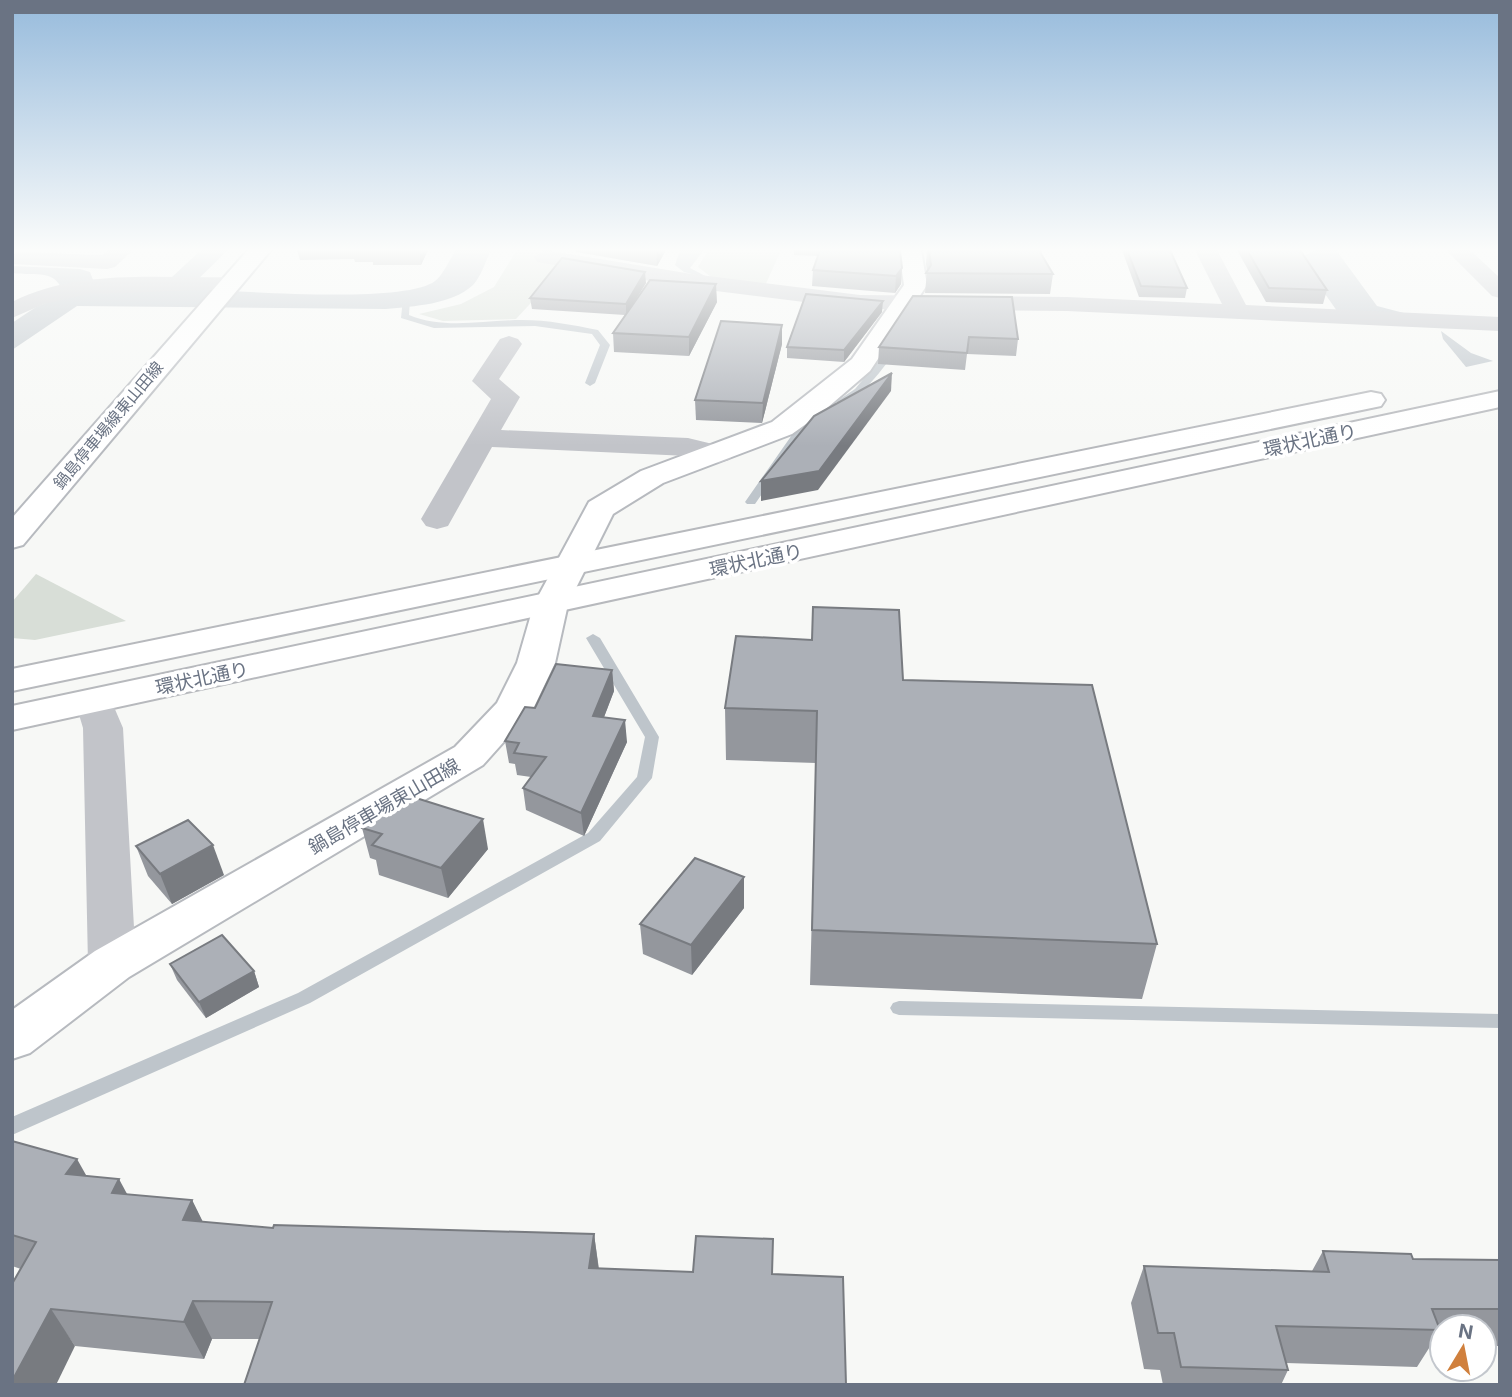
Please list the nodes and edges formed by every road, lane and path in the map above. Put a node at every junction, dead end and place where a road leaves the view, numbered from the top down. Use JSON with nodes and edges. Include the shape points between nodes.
{"nodes":[{"id":1,"x":189,"y":315,"type":"edge"},
{"id":2,"x":904,"y":315,"type":"edge"},
{"id":3,"x":1283,"y":315,"type":"edge"},
{"id":4,"x":1500,"y":324,"type":"edge"},
{"id":5,"x":509,"y":344,"type":"dead end"},
{"id":6,"x":1500,"y":374,"type":"edge"},
{"id":7,"x":1500,"y":399,"type":"edge"},
{"id":8,"x":482,"y":439,"type":"junction"},
{"id":9,"x":719,"y":454,"type":"junction"},
{"id":10,"x":437,"y":519,"type":"dead end"},
{"id":11,"x":12,"y":538,"type":"edge"},
{"id":12,"x":574,"y":562,"type":"junction"},
{"id":13,"x":551,"y":604,"type":"junction"},
{"id":14,"x":12,"y":680,"type":"edge"},
{"id":15,"x":94,"y":701,"type":"junction"},
{"id":16,"x":12,"y":718,"type":"edge"},
{"id":17,"x":112,"y":964,"type":"junction"},
{"id":18,"x":12,"y":1038,"type":"edge"}],
"edges":[{"from":1,"to":11,"type":"main road","name":"鍋島停車場線東山田線"},
{"from":2,"to":9,"type":"main road","name":"鍋島停車場東山田線","via":[[861,365],[810,408],[782,428]]},
{"from":3,"to":4,"type":"street"},
{"from":5,"to":8,"type":"street","via":[[485,381],[506,397]]},
{"from":6,"to":12,"type":"main road","name":"環状北通り"},
{"from":7,"to":13,"type":"main road","name":"環状北通り"},
{"from":8,"to":9,"type":"street","via":[[688,447]]},
{"from":8,"to":10,"type":"street"},
{"from":9,"to":12,"type":"main road","name":"鍋島停車場東山田線","via":[[652,477],[600,509]]},
{"from":12,"to":13,"type":"main road","name":"鍋島停車場東山田線"},
{"from":12,"to":14,"type":"main road","name":"環状北通り"},
{"from":13,"to":15,"type":"main road","name":"環状北通り"},
{"from":13,"to":17,"type":"main road","name":"鍋島停車場東山田線","via":[[536,663],[514,709],[469,756]]},
{"from":15,"to":16,"type":"main road","name":"環状北通り"},
{"from":15,"to":17,"type":"street","via":[[103,727]]},
{"from":17,"to":18,"type":"main road","name":"鍋島停車場東山田線"}]}
